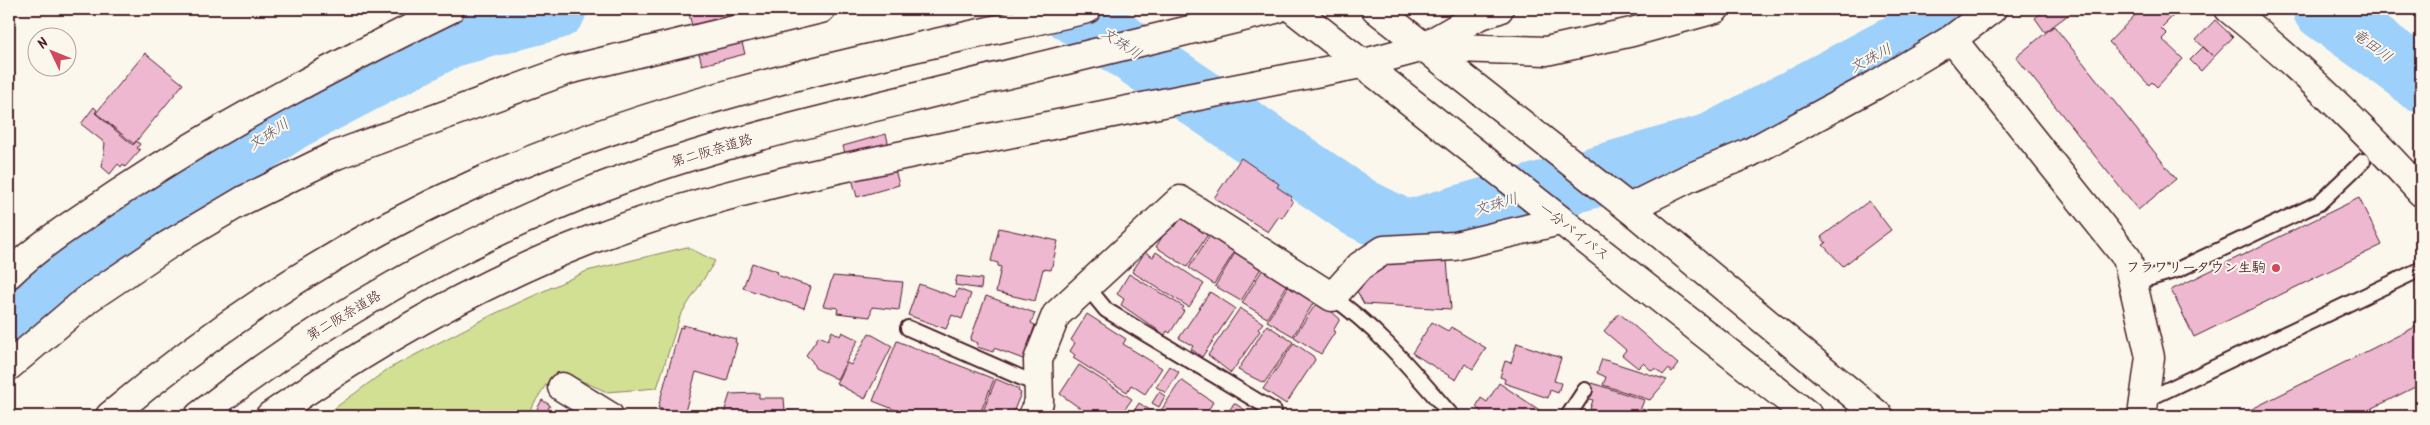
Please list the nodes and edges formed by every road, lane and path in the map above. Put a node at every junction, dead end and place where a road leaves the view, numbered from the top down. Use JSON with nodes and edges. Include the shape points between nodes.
{"nodes":[{"id":1,"x":450,"y":9,"type":"edge"},
{"id":2,"x":822,"y":9,"type":"edge"},
{"id":3,"x":1087,"y":9,"type":"edge"},
{"id":4,"x":1276,"y":9,"type":"edge"},
{"id":5,"x":1293,"y":9,"type":"edge"},
{"id":6,"x":1376,"y":9,"type":"edge"},
{"id":7,"x":1499,"y":9,"type":"edge"},
{"id":8,"x":1715,"y":9,"type":"edge"},
{"id":9,"x":1992,"y":9,"type":"edge"},
{"id":10,"x":2229,"y":9,"type":"edge"},
{"id":11,"x":1952,"y":39,"type":"junction"},
{"id":12,"x":1424,"y":48,"type":"junction"},
{"id":13,"x":1361,"y":64,"type":"junction"},
{"id":14,"x":2363,"y":160,"type":"dead end"},
{"id":15,"x":2421,"y":192,"type":"edge"},
{"id":16,"x":1622,"y":204,"type":"junction"},
{"id":17,"x":1560,"y":221,"type":"junction"},
{"id":18,"x":10,"y":268,"type":"edge"},
{"id":19,"x":2421,"y":269,"type":"edge"},
{"id":20,"x":2133,"y":283,"type":"junction"},
{"id":21,"x":1088,"y":288,"type":"junction"},
{"id":22,"x":1332,"y":297,"type":"junction"},
{"id":23,"x":908,"y":328,"type":"dead end"},
{"id":24,"x":9,"y":366,"type":"edge"},
{"id":25,"x":1038,"y":385,"type":"junction"},
{"id":26,"x":562,"y":387,"type":"dead end"},
{"id":27,"x":1585,"y":390,"type":"dead end"},
{"id":28,"x":2143,"y":408,"type":"edge"},
{"id":29,"x":1274,"y":411,"type":"dead end"},
{"id":30,"x":110,"y":416,"type":"edge"},
{"id":31,"x":199,"y":416,"type":"edge"},
{"id":32,"x":270,"y":416,"type":"edge"},
{"id":33,"x":609,"y":416,"type":"edge"},
{"id":34,"x":1032,"y":416,"type":"edge"},
{"id":35,"x":1452,"y":416,"type":"edge"},
{"id":36,"x":1568,"y":416,"type":"edge"},
{"id":37,"x":1809,"y":416,"type":"edge"},
{"id":38,"x":1879,"y":416,"type":"edge"}],
"edges":[{"from":1,"to":18,"type":"main road","via":[[323,72],[185,149]]},
{"from":2,"to":24,"type":"main road","via":[[568,70],[336,155],[244,200],[168,244],[89,298]]},
{"from":3,"to":30,"type":"main road","via":[[868,59],[696,104],[591,138],[477,183],[370,236],[271,296],[164,370]]},
{"from":4,"to":31,"type":"main road","name":"第二阪奈道路","via":[[716,148],[605,186],[527,218],[399,282],[302,342]]},
{"from":5,"to":13,"type":"main road","name":"一分バイパス"},
{"from":6,"to":12,"type":"main road"},
{"from":7,"to":12,"type":"main road","via":[[1478,16]]},
{"from":8,"to":12,"type":"main road","via":[[1546,51]]},
{"from":9,"to":11,"type":"main road"},
{"from":10,"to":15,"type":"main road","via":[[2279,49],[2386,153]]},
{"from":11,"to":16,"type":"main road","via":[[1749,153]]},
{"from":11,"to":20,"type":"main road","via":[[2127,258]]},
{"from":12,"to":13,"type":"main road"},
{"from":12,"to":16,"type":"main road"},
{"from":13,"to":17,"type":"main road","name":"一分バイパス"},
{"from":13,"to":32,"type":"main road","via":[[874,160],[700,204],[591,240],[496,280],[325,377]]},
{"from":14,"to":20,"type":"lane","via":[[2319,203],[2177,270]]},
{"from":16,"to":38,"type":"main road"},
{"from":17,"to":22,"type":"main road","via":[[1455,246],[1384,250],[1360,266]]},
{"from":17,"to":37,"type":"main road","name":"一分バイパス"},
{"from":19,"to":28,"type":"lane"},
{"from":20,"to":28,"type":"main road","via":[[2150,357]]},
{"from":21,"to":22,"type":"main road","via":[[1180,200]]},
{"from":21,"to":25,"type":"main road","via":[[1056,315],[1038,360]]},
{"from":21,"to":29,"type":"lane","via":[[1106,310]]},
{"from":22,"to":35,"type":"lane","via":[[1354,312]]},
{"from":23,"to":25,"type":"lane"},
{"from":25,"to":34,"type":"main road","via":[[1039,402]]},
{"from":26,"to":33,"type":"main road"},
{"from":27,"to":36,"type":"lane"}]}
